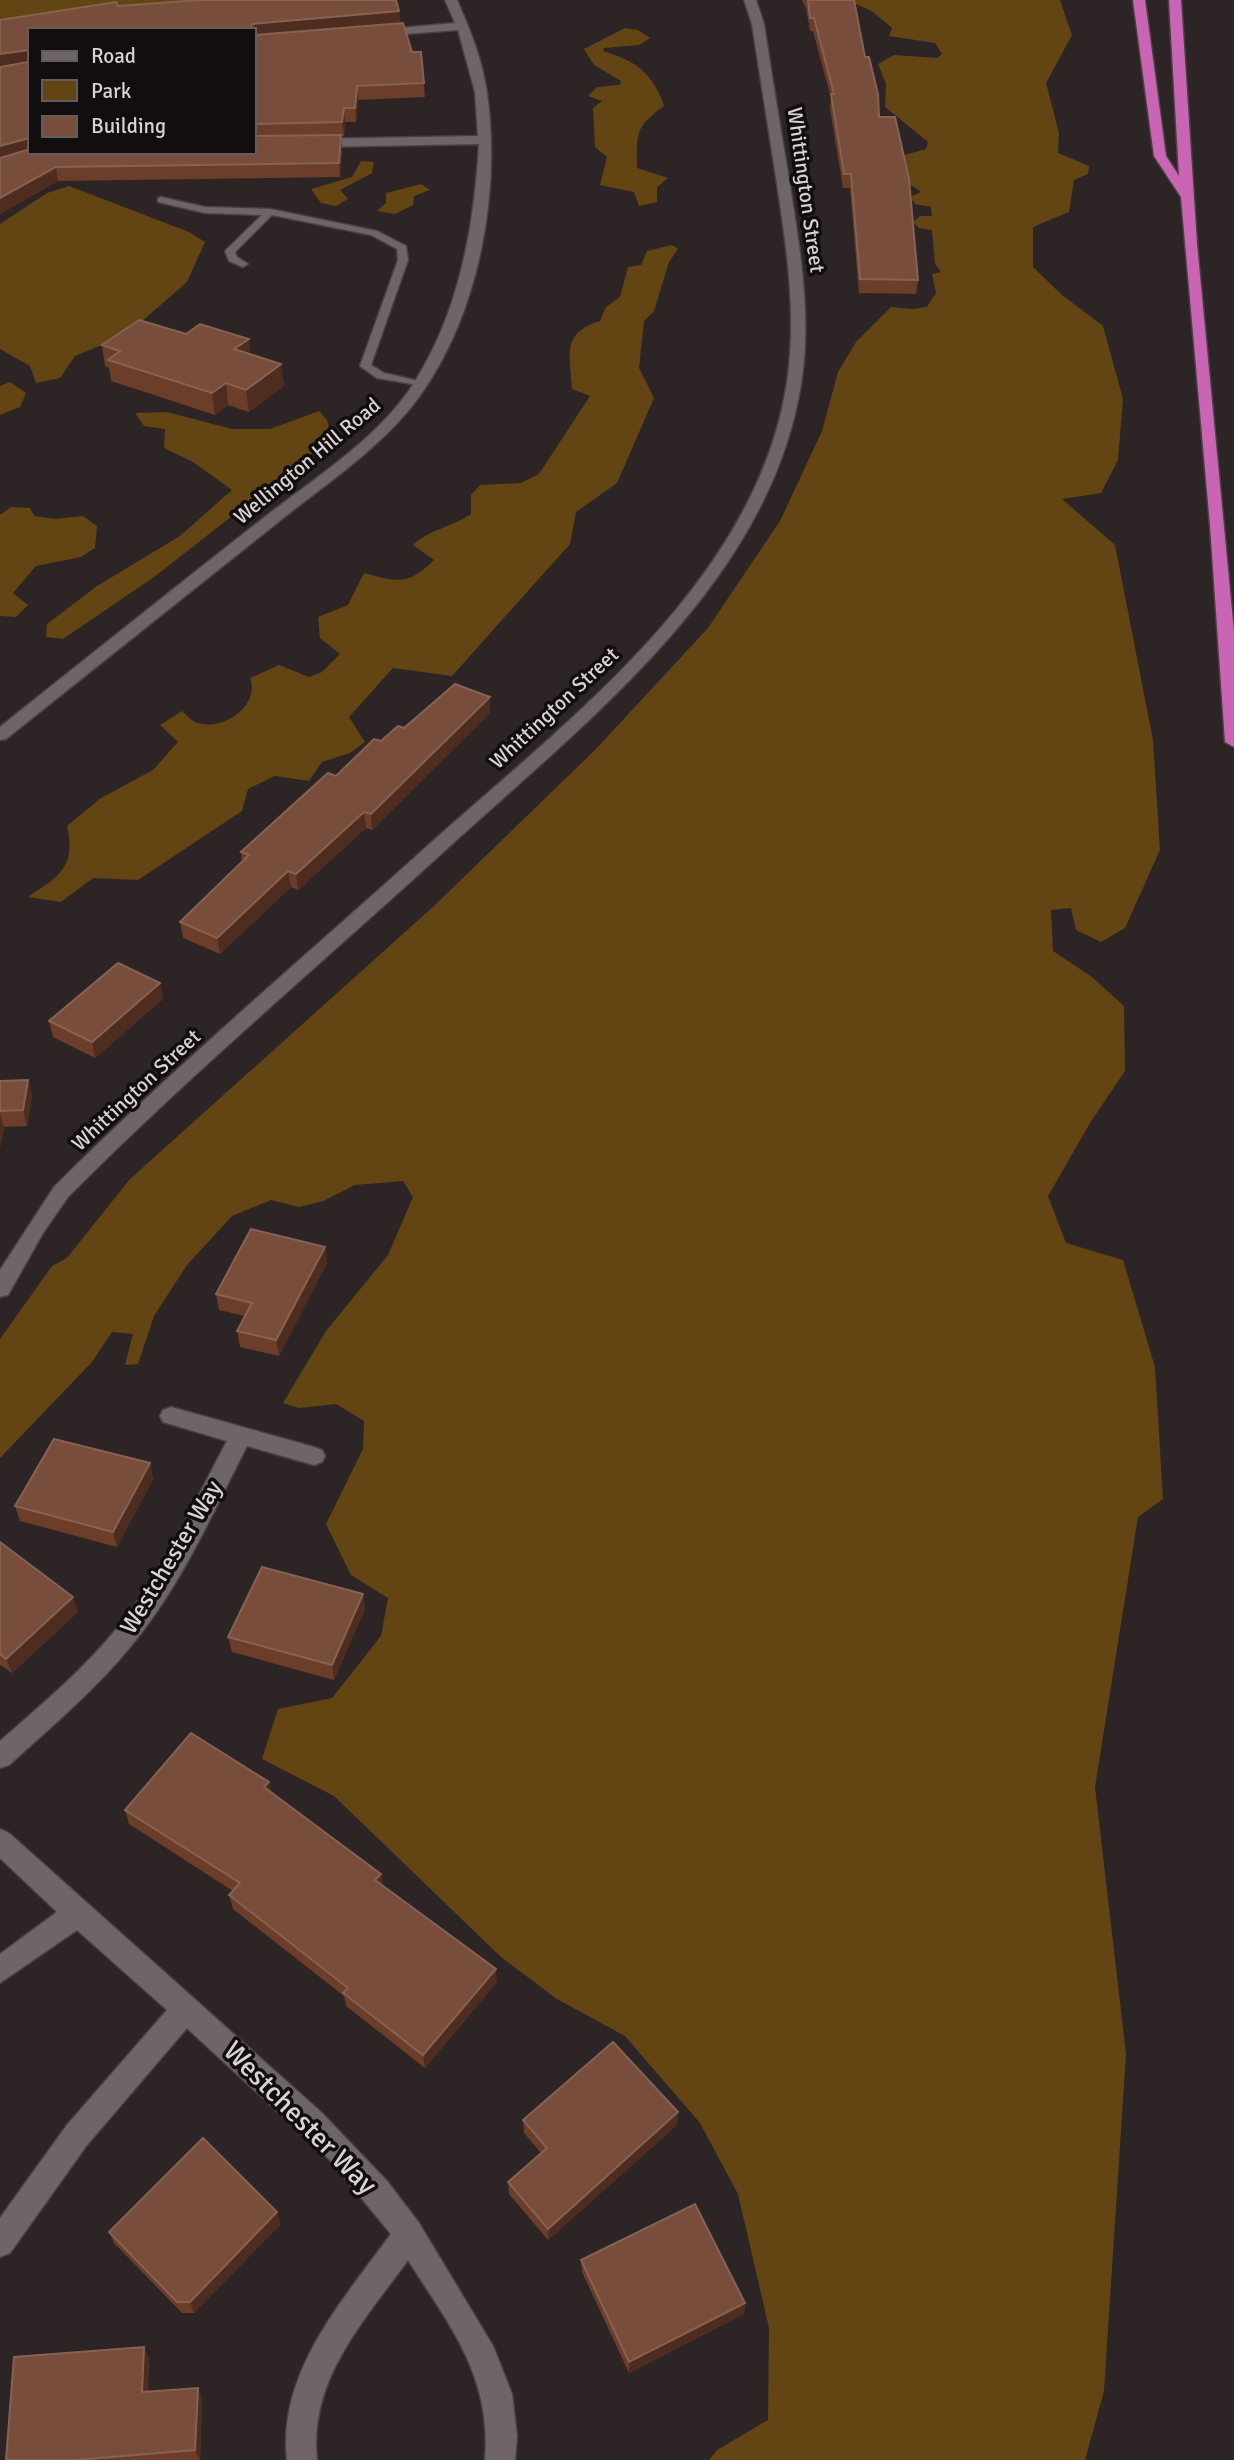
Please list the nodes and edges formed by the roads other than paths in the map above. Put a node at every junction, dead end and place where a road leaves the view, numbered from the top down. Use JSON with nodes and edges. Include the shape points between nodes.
{"nodes":[{"id":1,"x":451,"y":0,"type":"edge"},
{"id":2,"x":750,"y":0,"type":"edge"},
{"id":3,"x":1139,"y":0,"type":"edge"},
{"id":4,"x":1175,"y":0,"type":"edge"},
{"id":5,"x":465,"y":26,"type":"junction"},
{"id":6,"x":362,"y":35,"type":"edge"},
{"id":7,"x":485,"y":140,"type":"junction"},
{"id":8,"x":295,"y":143,"type":"edge"},
{"id":9,"x":1187,"y":196,"type":"junction"},
{"id":10,"x":161,"y":201,"type":"dead end"},
{"id":11,"x":270,"y":212,"type":"junction"},
{"id":12,"x":243,"y":264,"type":"dead end"},
{"id":13,"x":420,"y":384,"type":"junction"},
{"id":14,"x":0,"y":735,"type":"edge"},
{"id":15,"x":1234,"y":742,"type":"edge"},
{"id":16,"x":0,"y":1289,"type":"edge"},
{"id":17,"x":171,"y":1416,"type":"dead end"},
{"id":18,"x":241,"y":1436,"type":"junction"},
{"id":19,"x":314,"y":1456,"type":"dead end"},
{"id":20,"x":0,"y":1756,"type":"edge"},
{"id":21,"x":0,"y":1841,"type":"edge"},
{"id":22,"x":75,"y":1915,"type":"junction"},
{"id":23,"x":0,"y":1970,"type":"edge"},
{"id":24,"x":187,"y":2008,"type":"junction"},
{"id":25,"x":409,"y":2233,"type":"junction"},
{"id":26,"x":0,"y":2243,"type":"edge"},
{"id":27,"x":302,"y":2460,"type":"edge"},
{"id":28,"x":500,"y":2460,"type":"edge"}],
"edges":[{"from":1,"to":5,"type":"street","name":"Wellington Hill Road"},
{"from":2,"to":16,"type":"street","name":"Whittington Street","via":[[758,24],[796,265],[799,332],[785,425],[738,536],[690,604],[603,696],[61,1192]]},
{"from":3,"to":9,"type":"highway","via":[[1160,156]]},
{"from":4,"to":9,"type":"highway"},
{"from":5,"to":6,"type":"street"},
{"from":5,"to":7,"type":"street","name":"Wellington Hill Road","via":[[481,85]]},
{"from":7,"to":8,"type":"street"},
{"from":7,"to":13,"type":"street","name":"Wellington Hill Road","via":[[480,206],[463,286],[452,320]]},
{"from":9,"to":15,"type":"highway"},
{"from":10,"to":11,"type":"lane","via":[[205,211]]},
{"from":11,"to":12,"type":"lane","via":[[230,251],[233,260]]},
{"from":11,"to":13,"type":"lane","via":[[374,233],[402,248],[403,260],[365,366],[381,376]]},
{"from":13,"to":14,"type":"street","name":"Wellington Hill Road","via":[[394,416],[339,466]]},
{"from":17,"to":18,"type":"street"},
{"from":18,"to":19,"type":"street"},
{"from":18,"to":20,"type":"street","name":"Westchester Way","via":[[179,1553],[125,1637],[89,1677]]},
{"from":21,"to":22,"type":"street","name":"Westchester Way"},
{"from":22,"to":23,"type":"street"},
{"from":22,"to":24,"type":"street","name":"Westchester Way"},
{"from":24,"to":25,"type":"street","name":"Westchester Way","via":[[313,2123],[365,2177]]},
{"from":24,"to":26,"type":"street","via":[[77,2135]]},
{"from":25,"to":27,"type":"street","via":[[327,2354],[304,2400],[298,2446]]},
{"from":25,"to":28,"type":"street","name":"Westchester Way","via":[[485,2356],[500,2394],[505,2431]]}]}
